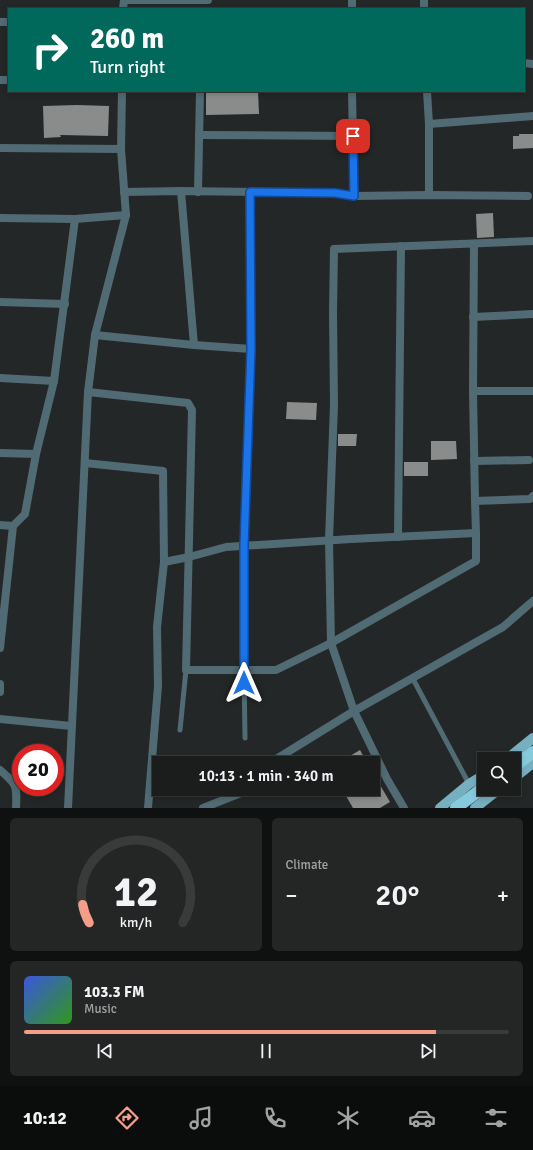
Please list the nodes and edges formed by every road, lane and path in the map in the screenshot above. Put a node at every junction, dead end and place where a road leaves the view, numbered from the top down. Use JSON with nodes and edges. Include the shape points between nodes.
{"nodes":[{"id":1,"x":124,"y":0,"type":"edge"},
{"id":2,"x":201,"y":0,"type":"edge"},
{"id":3,"x":208,"y":0,"type":"edge"},
{"id":4,"x":122,"y":92,"type":"edge"},
{"id":5,"x":200,"y":92,"type":"edge"},
{"id":6,"x":352,"y":92,"type":"edge"},
{"id":7,"x":427,"y":92,"type":"edge"},
{"id":8,"x":533,"y":116,"type":"edge"},
{"id":9,"x":429,"y":124,"type":"junction"},
{"id":10,"x":199,"y":135,"type":"junction"},
{"id":11,"x":353,"y":136,"type":"junction"},
{"id":12,"x":0,"y":148,"type":"edge"},
{"id":13,"x":121,"y":149,"type":"junction"},
{"id":14,"x":181,"y":191,"type":"junction"},
{"id":15,"x":124,"y":192,"type":"junction"},
{"id":16,"x":198,"y":192,"type":"junction"},
{"id":17,"x":250,"y":192,"type":"junction"},
{"id":18,"x":429,"y":195,"type":"junction"},
{"id":19,"x":354,"y":196,"type":"junction"},
{"id":20,"x":528,"y":196,"type":"dead end"},
{"id":21,"x":126,"y":215,"type":"junction"},
{"id":22,"x":0,"y":218,"type":"edge"},
{"id":23,"x":76,"y":219,"type":"junction"},
{"id":24,"x":533,"y":241,"type":"edge"},
{"id":25,"x":474,"y":244,"type":"junction"},
{"id":26,"x":401,"y":246,"type":"junction"},
{"id":27,"x":0,"y":302,"type":"edge"},
{"id":28,"x":65,"y":304,"type":"junction"},
{"id":29,"x":533,"y":314,"type":"edge"},
{"id":30,"x":473,"y":317,"type":"junction"},
{"id":31,"x":95,"y":335,"type":"junction"},
{"id":32,"x":194,"y":345,"type":"junction"},
{"id":33,"x":251,"y":349,"type":"junction"},
{"id":34,"x":0,"y":378,"type":"edge"},
{"id":35,"x":54,"y":381,"type":"junction"},
{"id":36,"x":473,"y":391,"type":"junction"},
{"id":37,"x":533,"y":391,"type":"edge"},
{"id":38,"x":88,"y":392,"type":"junction"},
{"id":39,"x":0,"y":453,"type":"edge"},
{"id":40,"x":36,"y":454,"type":"junction"},
{"id":41,"x":474,"y":460,"type":"junction"},
{"id":42,"x":529,"y":460,"type":"dead end"},
{"id":43,"x":85,"y":463,"type":"junction"},
{"id":44,"x":533,"y":496,"type":"edge"},
{"id":45,"x":475,"y":501,"type":"junction"},
{"id":46,"x":0,"y":525,"type":"edge"},
{"id":47,"x":13,"y":526,"type":"junction"},
{"id":48,"x":476,"y":533,"type":"junction"},
{"id":49,"x":398,"y":537,"type":"junction"},
{"id":50,"x":329,"y":540,"type":"junction"},
{"id":51,"x":244,"y":546,"type":"junction"},
{"id":52,"x":189,"y":557,"type":"junction"},
{"id":53,"x":164,"y":562,"type":"junction"},
{"id":54,"x":533,"y":601,"type":"edge"},
{"id":55,"x":331,"y":643,"type":"junction"},
{"id":56,"x":0,"y":648,"type":"edge"},
{"id":57,"x":186,"y":670,"type":"junction"},
{"id":58,"x":244,"y":670,"type":"junction"},
{"id":59,"x":413,"y":679,"type":"junction"},
{"id":60,"x":0,"y":684,"type":"edge"},
{"id":61,"x":0,"y":692,"type":"edge"},
{"id":62,"x":354,"y":711,"type":"junction"},
{"id":63,"x":0,"y":719,"type":"edge"},
{"id":64,"x":71,"y":726,"type":"junction"},
{"id":65,"x":180,"y":730,"type":"dead end"},
{"id":66,"x":245,"y":738,"type":"dead end"},
{"id":67,"x":533,"y":738,"type":"edge"},
{"id":68,"x":515,"y":752,"type":"edge"},
{"id":69,"x":533,"y":752,"type":"edge"},
{"id":70,"x":281,"y":756,"type":"edge"},
{"id":71,"x":521,"y":761,"type":"edge"},
{"id":72,"x":533,"y":763,"type":"edge"},
{"id":73,"x":0,"y":770,"type":"edge"},
{"id":74,"x":521,"y":772,"type":"edge"},
{"id":75,"x":477,"y":779,"type":"edge"},
{"id":76,"x":469,"y":784,"type":"junction"},
{"id":77,"x":477,"y":792,"type":"edge"},
{"id":78,"x":233,"y":796,"type":"edge"},
{"id":79,"x":491,"y":796,"type":"edge"},
{"id":80,"x":16,"y":808,"type":"edge"},
{"id":81,"x":68,"y":808,"type":"edge"},
{"id":82,"x":148,"y":808,"type":"edge"},
{"id":83,"x":203,"y":808,"type":"edge"},
{"id":84,"x":404,"y":808,"type":"edge"},
{"id":85,"x":440,"y":808,"type":"edge"},
{"id":86,"x":456,"y":808,"type":"edge"},
{"id":87,"x":475,"y":808,"type":"edge"}],
"edges":[{"from":1,"to":2,"type":"street"},
{"from":2,"to":3,"type":"street"},
{"from":4,"to":13,"type":"street"},
{"from":5,"to":10,"type":"street"},
{"from":6,"to":11,"type":"street"},
{"from":7,"to":9,"type":"street"},
{"from":8,"to":9,"type":"street"},
{"from":9,"to":18,"type":"street"},
{"from":10,"to":11,"type":"street"},
{"from":10,"to":16,"type":"street"},
{"from":11,"to":19,"type":"street"},
{"from":12,"to":13,"type":"street"},
{"from":13,"to":15,"type":"street"},
{"from":14,"to":15,"type":"street"},
{"from":14,"to":16,"type":"street"},
{"from":14,"to":32,"type":"street"},
{"from":15,"to":21,"type":"street"},
{"from":16,"to":17,"type":"street"},
{"from":17,"to":19,"type":"street","via":[[335,193]]},
{"from":17,"to":33,"type":"street"},
{"from":18,"to":19,"type":"street"},
{"from":18,"to":20,"type":"street"},
{"from":21,"to":23,"type":"street"},
{"from":21,"to":31,"type":"street"},
{"from":22,"to":23,"type":"street"},
{"from":23,"to":28,"type":"street"},
{"from":24,"to":25,"type":"street"},
{"from":25,"to":26,"type":"street"},
{"from":25,"to":30,"type":"street"},
{"from":26,"to":49,"type":"street"},
{"from":26,"to":50,"type":"street","via":[[334,249],[334,405]]},
{"from":27,"to":28,"type":"street"},
{"from":28,"to":35,"type":"street"},
{"from":29,"to":30,"type":"street"},
{"from":30,"to":36,"type":"street"},
{"from":31,"to":32,"type":"street"},
{"from":31,"to":38,"type":"street"},
{"from":32,"to":33,"type":"street"},
{"from":33,"to":51,"type":"street"},
{"from":34,"to":35,"type":"street"},
{"from":35,"to":40,"type":"street"},
{"from":36,"to":37,"type":"street"},
{"from":36,"to":41,"type":"street"},
{"from":38,"to":43,"type":"street"},
{"from":38,"to":52,"type":"street","via":[[188,403],[190,406],[192,410]]},
{"from":39,"to":40,"type":"street"},
{"from":40,"to":47,"type":"street","via":[[25,514]]},
{"from":41,"to":42,"type":"street"},
{"from":41,"to":45,"type":"street"},
{"from":43,"to":53,"type":"street","via":[[163,471]]},
{"from":43,"to":64,"type":"street"},
{"from":44,"to":45,"type":"street","via":[[530,499]]},
{"from":45,"to":48,"type":"street"},
{"from":46,"to":47,"type":"street"},
{"from":47,"to":56,"type":"street"},
{"from":48,"to":49,"type":"street"},
{"from":48,"to":55,"type":"street","via":[[476,561]]},
{"from":49,"to":50,"type":"street"},
{"from":50,"to":51,"type":"street"},
{"from":50,"to":55,"type":"street"},
{"from":51,"to":52,"type":"street","via":[[226,547]]},
{"from":51,"to":58,"type":"street"},
{"from":52,"to":53,"type":"street"},
{"from":52,"to":57,"type":"street"},
{"from":53,"to":82,"type":"street","via":[[156,627],[158,686]]},
{"from":54,"to":59,"type":"street","via":[[503,627]]},
{"from":55,"to":58,"type":"street","via":[[276,670]]},
{"from":55,"to":62,"type":"street"},
{"from":57,"to":58,"type":"street"},
{"from":57,"to":65,"type":"lane"},
{"from":58,"to":66,"type":"lane"},
{"from":59,"to":62,"type":"street"},
{"from":59,"to":76,"type":"lane"},
{"from":60,"to":61,"type":"street"},
{"from":62,"to":70,"type":"street"},
{"from":62,"to":84,"type":"street"},
{"from":63,"to":64,"type":"street"},
{"from":64,"to":81,"type":"street"},
{"from":67,"to":68,"type":"main road"},
{"from":69,"to":71,"type":"highway"},
{"from":72,"to":74,"type":"main road"},
{"from":73,"to":80,"type":"street","via":[[16,787]]},
{"from":75,"to":76,"type":"main road"},
{"from":76,"to":85,"type":"main road"},
{"from":77,"to":86,"type":"highway"},
{"from":78,"to":83,"type":"street"},
{"from":79,"to":87,"type":"main road"}]}
